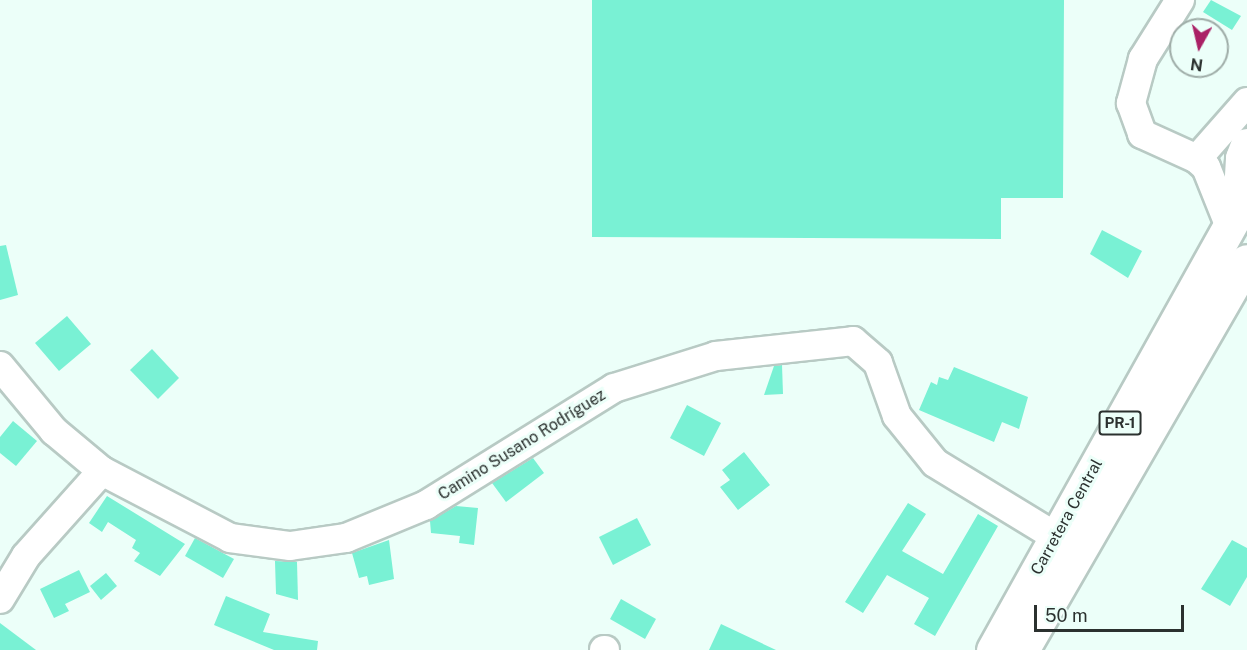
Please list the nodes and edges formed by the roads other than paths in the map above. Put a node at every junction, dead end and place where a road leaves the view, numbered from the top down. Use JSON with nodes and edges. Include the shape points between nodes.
{"nodes":[{"id":1,"x":1180,"y":0,"type":"edge"},
{"id":2,"x":1247,"y":102,"type":"edge"},
{"id":3,"x":1247,"y":145,"type":"edge"},
{"id":4,"x":1197,"y":159,"type":"junction"},
{"id":5,"x":1239,"y":211,"type":"edge"},
{"id":6,"x":1247,"y":261,"type":"edge"},
{"id":7,"x":0,"y":366,"type":"edge"},
{"id":8,"x":102,"y":471,"type":"junction"},
{"id":9,"x":1056,"y":537,"type":"junction"},
{"id":10,"x":0,"y":599,"type":"edge"},
{"id":11,"x":993,"y":650,"type":"edge"},
{"id":12,"x":1022,"y":650,"type":"edge"}],
"edges":[{"from":1,"to":4,"type":"street","via":[[1143,59],[1131,103],[1142,134]]},
{"from":2,"to":4,"type":"street"},
{"from":3,"to":5,"type":"highway","via":[[1242,158]]},
{"from":4,"to":5,"type":"street"},
{"from":5,"to":9,"type":"highway","name":"Carretera Central","number":"PR-1"},
{"from":6,"to":12,"type":"highway","name":"Carretera Central","number":"PR-1"},
{"from":7,"to":8,"type":"street","name":"Camino Susano Rodríguez","via":[[54,431]]},
{"from":8,"to":9,"type":"street","name":"Camino Susano Rodríguez","via":[[230,538],[290,546],[346,538],[426,505],[614,388],[716,356],[853,341],[878,363],[897,416],[935,462]]},
{"from":8,"to":10,"type":"street","via":[[26,556]]},
{"from":9,"to":11,"type":"highway","name":"Carretera Central","number":"PR-1"}]}
